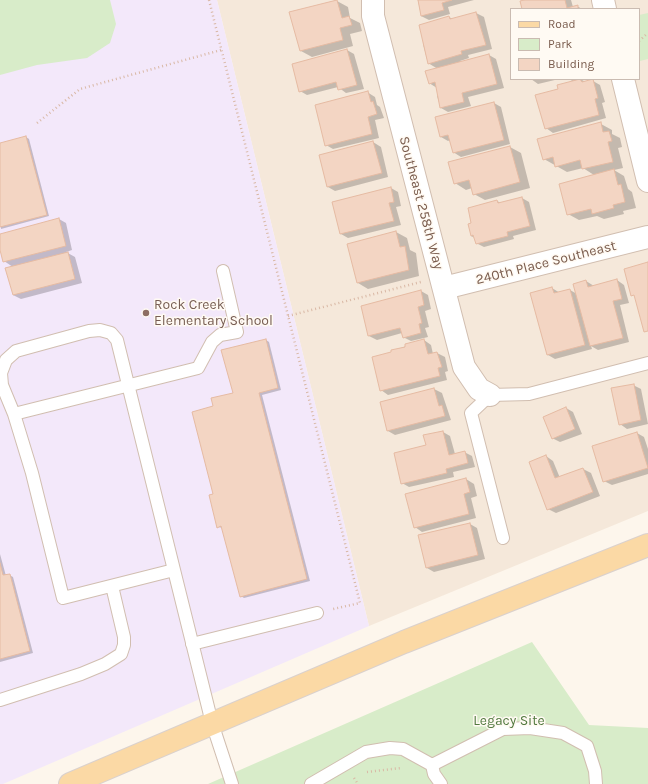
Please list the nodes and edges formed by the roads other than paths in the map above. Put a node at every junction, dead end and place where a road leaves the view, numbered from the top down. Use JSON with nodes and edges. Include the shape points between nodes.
{"nodes":[{"id":1,"x":374,"y":0,"type":"edge"},
{"id":2,"x":623,"y":80,"type":"edge"},
{"id":3,"x":648,"y":181,"type":"edge"},
{"id":4,"x":648,"y":237,"type":"edge"},
{"id":5,"x":223,"y":271,"type":"dead end"},
{"id":6,"x":442,"y":283,"type":"junction"},
{"id":7,"x":648,"y":363,"type":"edge"},
{"id":8,"x":128,"y":386,"type":"junction"},
{"id":9,"x":490,"y":395,"type":"junction"},
{"id":10,"x":14,"y":414,"type":"junction"},
{"id":11,"x":503,"y":538,"type":"dead end"},
{"id":12,"x":648,"y":545,"type":"edge"},
{"id":13,"x":174,"y":570,"type":"junction"},
{"id":14,"x":112,"y":586,"type":"junction"},
{"id":15,"x":317,"y":613,"type":"road end"},
{"id":16,"x":192,"y":644,"type":"junction"},
{"id":17,"x":0,"y":700,"type":"edge"},
{"id":18,"x":212,"y":723,"type":"junction"},
{"id":19,"x":432,"y":765,"type":"junction"},
{"id":20,"x":70,"y":784,"type":"edge"},
{"id":21,"x":232,"y":784,"type":"edge"},
{"id":22,"x":310,"y":784,"type":"edge"},
{"id":23,"x":441,"y":784,"type":"edge"},
{"id":24,"x":596,"y":784,"type":"edge"}],
"edges":[{"from":1,"to":6,"type":"street","name":"Southeast 258th Way","via":[[373,16]]},
{"from":2,"to":3,"type":"street"},
{"from":4,"to":6,"type":"street","name":"240th Place Southeast"},
{"from":5,"to":8,"type":"lane","via":[[237,332],[220,335],[212,342],[198,368]]},
{"from":6,"to":9,"type":"street","name":"Southeast 258th Way","via":[[464,367],[479,389]]},
{"from":7,"to":9,"type":"lane","via":[[528,394]]},
{"from":8,"to":10,"type":"lane"},
{"from":8,"to":10,"type":"lane","via":[[117,340],[111,333],[89,331],[16,351],[6,360],[1,373],[2,385]]},
{"from":8,"to":13,"type":"lane"},
{"from":9,"to":11,"type":"lane","via":[[471,414]]},
{"from":10,"to":14,"type":"lane","via":[[32,473],[63,598]]},
{"from":12,"to":18,"type":"main road","via":[[404,642]]},
{"from":13,"to":14,"type":"lane"},
{"from":13,"to":16,"type":"lane"},
{"from":14,"to":17,"type":"lane","via":[[124,637],[121,654],[81,674]]},
{"from":15,"to":16,"type":"lane"},
{"from":16,"to":18,"type":"lane"},
{"from":18,"to":20,"type":"main road"},
{"from":18,"to":21,"type":"lane"},
{"from":19,"to":22,"type":"lane","via":[[403,749],[390,748],[366,752]]},
{"from":19,"to":23,"type":"lane","via":[[434,774]]},
{"from":19,"to":24,"type":"lane","via":[[502,728],[530,728],[563,732],[587,746],[595,771]]}]}
